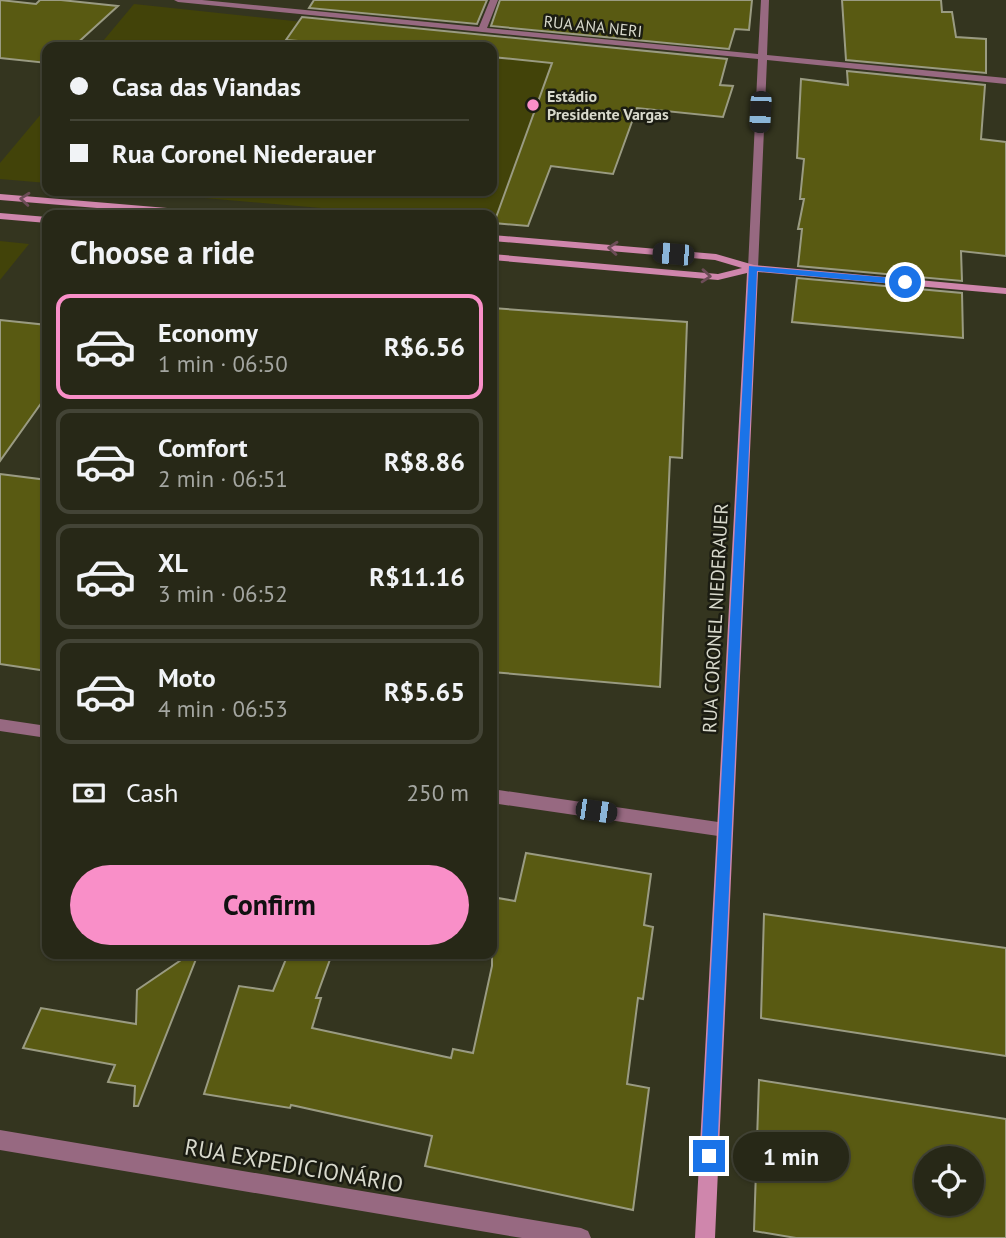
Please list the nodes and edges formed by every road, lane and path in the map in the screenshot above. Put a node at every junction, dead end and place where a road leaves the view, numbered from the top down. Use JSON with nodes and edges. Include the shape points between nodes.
{"nodes":[{"id":1,"x":178,"y":0,"type":"edge"},
{"id":2,"x":494,"y":0,"type":"edge"},
{"id":3,"x":765,"y":0,"type":"edge"},
{"id":4,"x":245,"y":3,"type":"edge"},
{"id":5,"x":482,"y":30,"type":"junction"},
{"id":6,"x":762,"y":57,"type":"junction"},
{"id":7,"x":1006,"y":81,"type":"edge"},
{"id":8,"x":0,"y":197,"type":"edge"},
{"id":9,"x":155,"y":210,"type":"edge"},
{"id":10,"x":0,"y":216,"type":"edge"},
{"id":11,"x":42,"y":220,"type":"edge"},
{"id":12,"x":497,"y":238,"type":"edge"},
{"id":13,"x":497,"y":257,"type":"edge"},
{"id":14,"x":752,"y":268,"type":"junction"},
{"id":15,"x":1006,"y":291,"type":"edge"},
{"id":16,"x":0,"y":725,"type":"edge"},
{"id":17,"x":42,"y":731,"type":"edge"},
{"id":18,"x":497,"y":797,"type":"edge"},
{"id":19,"x":725,"y":830,"type":"junction"},
{"id":20,"x":0,"y":1140,"type":"edge"},
{"id":21,"x":581,"y":1238,"type":"edge"},
{"id":22,"x":705,"y":1238,"type":"edge"}],
"edges":[{"from":1,"to":4,"type":"street","name":"RUA ANA NERI"},
{"from":2,"to":5,"type":"street"},
{"from":3,"to":6,"type":"street","name":"RUA CORONEL NIEDERAUER"},
{"from":4,"to":5,"type":"street","name":"RUA ANA NERI"},
{"from":5,"to":6,"type":"street","name":"RUA ANA NERI"},
{"from":6,"to":7,"type":"street","name":"RUA ANA NERI"},
{"from":6,"to":14,"type":"street","name":"RUA CORONEL NIEDERAUER"},
{"from":9,"to":8,"type":"street","one_way":true},
{"from":10,"to":11,"type":"street"},
{"from":14,"to":12,"type":"street","one_way":true,"via":[[716,257]]},
{"from":13,"to":14,"type":"street","one_way":true,"via":[[718,277]]},
{"from":14,"to":15,"type":"street"},
{"from":14,"to":19,"type":"street","name":"RUA CORONEL NIEDERAUER"},
{"from":16,"to":17,"type":"street"},
{"from":18,"to":19,"type":"street"},
{"from":19,"to":22,"type":"street","name":"RUA CORONEL NIEDERAUER"},
{"from":20,"to":21,"type":"street","name":"RUA EXPEDICIONÁRIO"}]}
